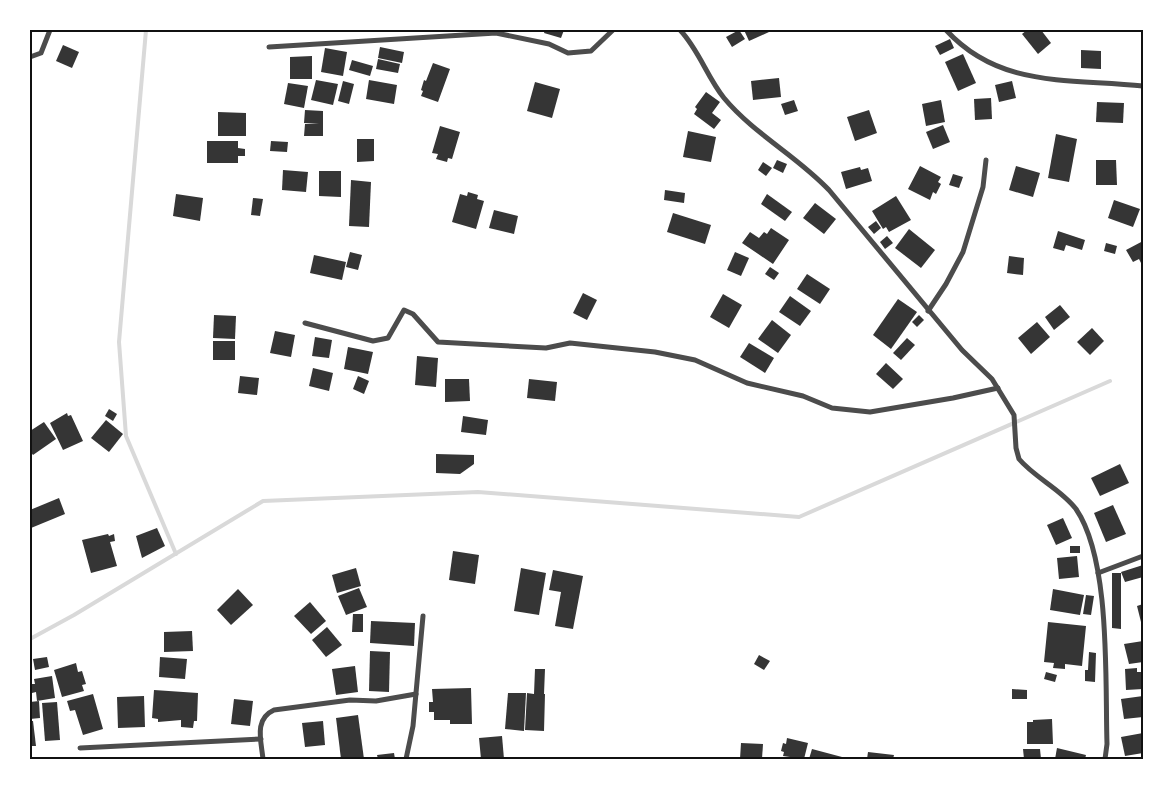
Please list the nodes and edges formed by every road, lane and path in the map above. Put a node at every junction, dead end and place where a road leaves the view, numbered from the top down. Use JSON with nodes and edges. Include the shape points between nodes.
{"nodes":[{"id":1,"x":50,"y":30,"type":"edge"},
{"id":2,"x":613,"y":30,"type":"edge"},
{"id":3,"x":680,"y":30,"type":"edge"},
{"id":4,"x":946,"y":30,"type":"edge"},
{"id":5,"x":269,"y":47,"type":"dead end"},
{"id":6,"x":30,"y":56,"type":"edge"},
{"id":7,"x":1143,"y":86,"type":"edge"},
{"id":8,"x":986,"y":160,"type":"dead end"},
{"id":9,"x":928,"y":310,"type":"junction"},
{"id":10,"x":305,"y":322,"type":"dead end"},
{"id":11,"x":998,"y":388,"type":"junction"},
{"id":12,"x":1143,"y":556,"type":"edge"},
{"id":13,"x":1098,"y":573,"type":"junction"},
{"id":14,"x":423,"y":616,"type":"dead end"},
{"id":15,"x":416,"y":694,"type":"junction"},
{"id":16,"x":261,"y":739,"type":"junction"},
{"id":17,"x":80,"y":748,"type":"dead end"},
{"id":18,"x":263,"y":759,"type":"edge"},
{"id":19,"x":406,"y":759,"type":"edge"},
{"id":20,"x":1105,"y":759,"type":"edge"}],
"edges":[{"from":1,"to":6,"type":"street","via":[[40,53]]},
{"from":2,"to":5,"type":"street","via":[[591,52],[568,53],[549,44],[496,33]]},
{"from":3,"to":9,"type":"street","via":[[724,98],[755,128],[811,171]]},
{"from":4,"to":7,"type":"street","via":[[961,46],[986,63],[1016,73],[1047,79]]},
{"from":8,"to":9,"type":"street","via":[[983,187],[963,252]]},
{"from":9,"to":11,"type":"street"},
{"from":10,"to":11,"type":"street","via":[[373,341],[388,338],[404,310],[414,314],[438,342],[546,348],[570,344],[655,352],[695,360],[747,383],[804,396],[832,408],[870,412]]},
{"from":11,"to":13,"type":"street","via":[[1014,415],[1019,459],[1075,508],[1087,531]]},
{"from":12,"to":13,"type":"street"},
{"from":13,"to":20,"type":"street","via":[[1102,592]]},
{"from":14,"to":15,"type":"street"},
{"from":15,"to":16,"type":"street","via":[[274,710],[263,717]]},
{"from":15,"to":19,"type":"street"},
{"from":16,"to":17,"type":"street"},
{"from":16,"to":18,"type":"street"}]}
